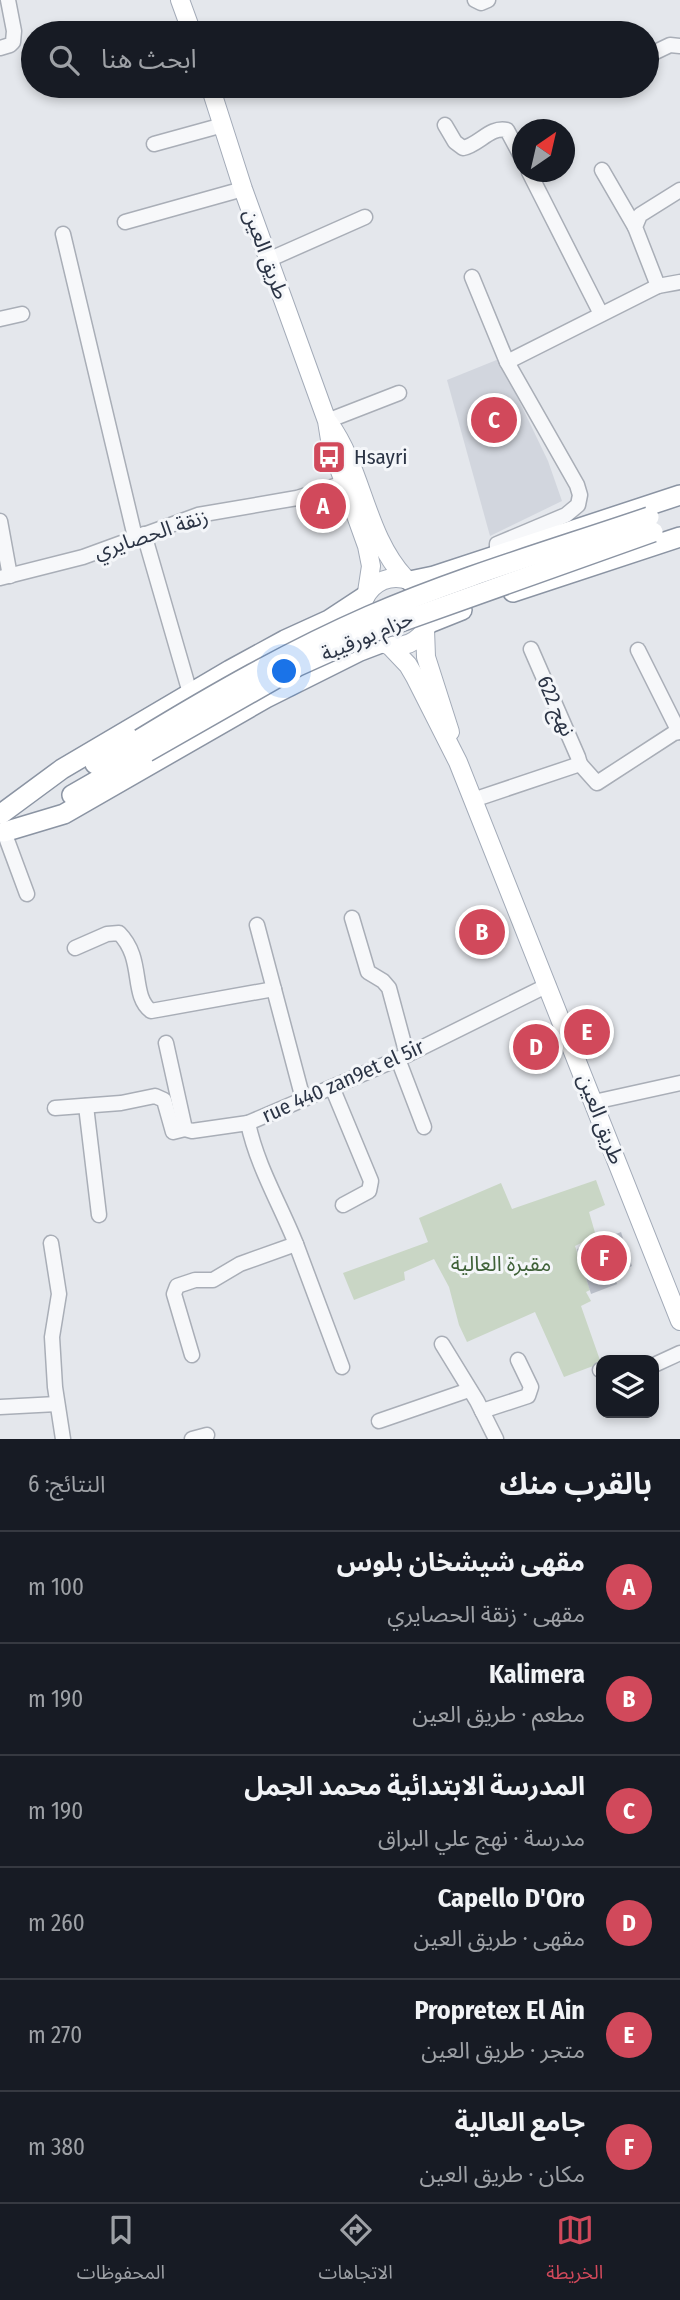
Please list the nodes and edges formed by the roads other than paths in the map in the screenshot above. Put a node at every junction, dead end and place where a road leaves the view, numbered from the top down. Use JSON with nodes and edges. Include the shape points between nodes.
{"nodes":[{"id":1,"x":8,"y":0,"type":"edge"},
{"id":2,"x":182,"y":0,"type":"edge"},
{"id":3,"x":475,"y":0,"type":"edge"},
{"id":4,"x":488,"y":0,"type":"edge"},
{"id":5,"x":188,"y":21,"type":"edge"},
{"id":6,"x":680,"y":46,"type":"edge"},
{"id":7,"x":0,"y":48,"type":"edge"},
{"id":8,"x":659,"y":50,"type":"edge"},
{"id":9,"x":213,"y":98,"type":"edge"},
{"id":10,"x":223,"y":125,"type":"junction"},
{"id":11,"x":445,"y":125,"type":"dead end"},
{"id":12,"x":512,"y":139,"type":"edge"},
{"id":13,"x":154,"y":144,"type":"dead end"},
{"id":14,"x":602,"y":170,"type":"dead end"},
{"id":15,"x":534,"y":182,"type":"edge"},
{"id":16,"x":243,"y":189,"type":"junction"},
{"id":17,"x":680,"y":190,"type":"edge"},
{"id":18,"x":365,"y":218,"type":"dead end"},
{"id":19,"x":125,"y":222,"type":"dead end"},
{"id":20,"x":635,"y":227,"type":"junction"},
{"id":21,"x":63,"y":234,"type":"dead end"},
{"id":22,"x":268,"y":260,"type":"junction"},
{"id":23,"x":472,"y":277,"type":"dead end"},
{"id":24,"x":680,"y":282,"type":"edge"},
{"id":25,"x":658,"y":286,"type":"junction"},
{"id":26,"x":22,"y":314,"type":"dead end"},
{"id":27,"x":601,"y":314,"type":"junction"},
{"id":28,"x":0,"y":319,"type":"edge"},
{"id":29,"x":508,"y":362,"type":"junction"},
{"id":30,"x":399,"y":393,"type":"dead end"},
{"id":31,"x":327,"y":421,"type":"junction"},
{"id":32,"x":344,"y":483,"type":"junction"},
{"id":33,"x":680,"y":495,"type":"edge"},
{"id":34,"x":680,"y":506,"type":"edge"},
{"id":35,"x":0,"y":521,"type":"edge"},
{"id":36,"x":680,"y":523,"type":"edge"},
{"id":37,"x":651,"y":524,"type":"junction"},
{"id":38,"x":140,"y":535,"type":"junction"},
{"id":39,"x":680,"y":537,"type":"edge"},
{"id":40,"x":497,"y":555,"type":"junction"},
{"id":41,"x":5,"y":577,"type":"edge"},
{"id":42,"x":408,"y":580,"type":"junction"},
{"id":43,"x":366,"y":595,"type":"junction"},
{"id":44,"x":426,"y":627,"type":"junction"},
{"id":45,"x":385,"y":644,"type":"junction"},
{"id":46,"x":531,"y":649,"type":"dead end"},
{"id":47,"x":638,"y":650,"type":"dead end"},
{"id":48,"x":190,"y":693,"type":"junction"},
{"id":49,"x":679,"y":732,"type":"edge"},
{"id":50,"x":458,"y":762,"type":"junction"},
{"id":51,"x":580,"y":764,"type":"junction"},
{"id":52,"x":473,"y":800,"type":"junction"},
{"id":53,"x":1,"y":821,"type":"edge"},
{"id":54,"x":27,"y":894,"type":"dead end"},
{"id":55,"x":352,"y":918,"type":"dead end"},
{"id":56,"x":257,"y":925,"type":"dead end"},
{"id":57,"x":75,"y":948,"type":"dead end"},
{"id":58,"x":548,"y":985,"type":"junction"},
{"id":59,"x":274,"y":989,"type":"junction"},
{"id":60,"x":166,"y":1043,"type":"dead end"},
{"id":61,"x":402,"y":1057,"type":"junction"},
{"id":62,"x":680,"y":1083,"type":"edge"},
{"id":63,"x":332,"y":1087,"type":"junction"},
{"id":64,"x":303,"y":1099,"type":"junction"},
{"id":65,"x":594,"y":1102,"type":"junction"},
{"id":66,"x":86,"y":1106,"type":"junction"},
{"id":67,"x":55,"y":1108,"type":"dead end"},
{"id":68,"x":248,"y":1123,"type":"junction"},
{"id":69,"x":424,"y":1127,"type":"dead end"},
{"id":70,"x":185,"y":1129,"type":"junction"},
{"id":71,"x":342,"y":1205,"type":"dead end"},
{"id":72,"x":99,"y":1215,"type":"dead end"},
{"id":73,"x":51,"y":1243,"type":"dead end"},
{"id":74,"x":296,"y":1244,"type":"junction"},
{"id":75,"x":680,"y":1321,"type":"edge"},
{"id":76,"x":442,"y":1344,"type":"dead end"},
{"id":77,"x":680,"y":1353,"type":"edge"},
{"id":78,"x":192,"y":1355,"type":"dead end"},
{"id":79,"x":518,"y":1360,"type":"dead end"},
{"id":80,"x":659,"y":1363,"type":"edge"},
{"id":81,"x":342,"y":1367,"type":"dead end"},
{"id":82,"x":469,"y":1390,"type":"junction"},
{"id":83,"x":57,"y":1404,"type":"junction"},
{"id":84,"x":0,"y":1407,"type":"edge"},
{"id":85,"x":482,"y":1411,"type":"junction"},
{"id":86,"x":380,"y":1421,"type":"dead end"},
{"id":87,"x":208,"y":1435,"type":"dead end"},
{"id":88,"x":63,"y":1439,"type":"edge"},
{"id":89,"x":192,"y":1439,"type":"edge"},
{"id":90,"x":496,"y":1439,"type":"edge"}],
"edges":[{"from":1,"to":7,"type":"street","via":[[14,37],[10,46]]},
{"from":2,"to":5,"type":"main road"},
{"from":3,"to":4,"type":"street"},
{"from":6,"to":8,"type":"street"},
{"from":9,"to":10,"type":"main road","name":"طريق العين"},
{"from":10,"to":13,"type":"street"},
{"from":10,"to":16,"type":"main road","name":"طريق العين"},
{"from":11,"to":12,"type":"street","via":[[463,148],[497,130],[507,130]]},
{"from":14,"to":20,"type":"street"},
{"from":15,"to":27,"type":"street"},
{"from":16,"to":19,"type":"street"},
{"from":16,"to":22,"type":"main road","name":"طريق العين"},
{"from":17,"to":20,"type":"street","via":[[640,215]]},
{"from":18,"to":22,"type":"street"},
{"from":20,"to":25,"type":"street"},
{"from":21,"to":38,"type":"street"},
{"from":22,"to":31,"type":"main road","name":"طريق العين"},
{"from":23,"to":29,"type":"street"},
{"from":24,"to":25,"type":"street"},
{"from":25,"to":27,"type":"street"},
{"from":26,"to":28,"type":"street"},
{"from":27,"to":29,"type":"street"},
{"from":29,"to":40,"type":"street","via":[[577,485],[580,500],[566,515],[504,539],[497,544]]},
{"from":30,"to":31,"type":"street"},
{"from":31,"to":32,"type":"main road","name":"طريق العين"},
{"from":31,"to":42,"type":"main road","name":"طريق العين","via":[[343,443],[386,554]]},
{"from":32,"to":38,"type":"street","name":"زنقة الحصايري","via":[[297,498],[198,515]]},
{"from":32,"to":43,"type":"main road","name":"طريق العين","via":[[367,546]]},
{"from":33,"to":40,"type":"highway"},
{"from":34,"to":37,"type":"highway","name":"حزام بورقيبة"},
{"from":35,"to":41,"type":"street"},
{"from":36,"to":37,"type":"highway","name":"حزام بورقيبة"},
{"from":37,"to":53,"type":"highway","name":"حزام بورقيبة","bridge":true,"via":[[378,630],[298,666]]},
{"from":38,"to":41,"type":"street","name":"زنقة الحصايري"},
{"from":38,"to":48,"type":"street"},
{"from":39,"to":44,"type":"highway","via":[[442,617]]},
{"from":40,"to":42,"type":"highway"},
{"from":42,"to":43,"type":"main road","via":[[384,579]]},
{"from":42,"to":44,"type":"main road","via":[[428,600]]},
{"from":43,"to":45,"type":"main road","via":[[361,615],[364,627]]},
{"from":43,"to":48,"type":"highway","via":[[329,621]]},
{"from":44,"to":45,"type":"main road","via":[[405,645]]},
{"from":44,"to":50,"type":"main road","name":"طريق العين","via":[[426,657]]},
{"from":45,"to":50,"type":"main road","name":"طريق العين","via":[[408,665]]},
{"from":45,"to":53,"type":"highway","via":[[360,651],[266,698],[64,814]]},
{"from":46,"to":51,"type":"street","name":"نهج 622"},
{"from":47,"to":49,"type":"street"},
{"from":48,"to":53,"type":"highway","via":[[62,769]]},
{"from":49,"to":51,"type":"street","name":"نهج 622","via":[[597,783]]},
{"from":50,"to":52,"type":"main road","name":"طريق العين"},
{"from":51,"to":52,"type":"street","name":"نهج 622"},
{"from":52,"to":58,"type":"main road","name":"طريق العين"},
{"from":53,"to":54,"type":"street"},
{"from":55,"to":61,"type":"street","via":[[368,972],[389,988]]},
{"from":56,"to":59,"type":"street"},
{"from":57,"to":59,"type":"street","via":[[119,933],[135,957],[141,997],[151,1011]]},
{"from":58,"to":61,"type":"street","name":"rue 440 zan9et el 5ir"},
{"from":58,"to":65,"type":"main road","name":"طريق العين"},
{"from":59,"to":64,"type":"street"},
{"from":60,"to":70,"type":"street"},
{"from":61,"to":63,"type":"street","name":"rue 440 zan9et el 5ir"},
{"from":61,"to":69,"type":"street"},
{"from":62,"to":65,"type":"street"},
{"from":63,"to":64,"type":"street","name":"rue 440 zan9et el 5ir"},
{"from":63,"to":71,"type":"street","via":[[371,1181],[369,1191]]},
{"from":64,"to":68,"type":"street","name":"rue 440 zan9et el 5ir"},
{"from":65,"to":75,"type":"main road","name":"طريق العين"},
{"from":66,"to":67,"type":"street"},
{"from":66,"to":70,"type":"street","via":[[155,1096],[164,1100],[173,1132]]},
{"from":66,"to":72,"type":"street"},
{"from":68,"to":70,"type":"street"},
{"from":68,"to":74,"type":"street","name":"rue 440 zan9et el 5ir","via":[[261,1167]]},
{"from":73,"to":83,"type":"street","via":[[59,1294],[52,1337]]},
{"from":74,"to":78,"type":"street","via":[[240,1264],[213,1280],[177,1286],[174,1294]]},
{"from":74,"to":81,"type":"street","name":"rue 440 zan9et el 5ir"},
{"from":76,"to":82,"type":"street"},
{"from":77,"to":80,"type":"street"},
{"from":79,"to":85,"type":"street","via":[[531,1387],[528,1396]]},
{"from":82,"to":85,"type":"street"},
{"from":82,"to":86,"type":"street"},
{"from":83,"to":84,"type":"street"},
{"from":83,"to":88,"type":"street"},
{"from":85,"to":90,"type":"street"},
{"from":87,"to":89,"type":"street"}]}
